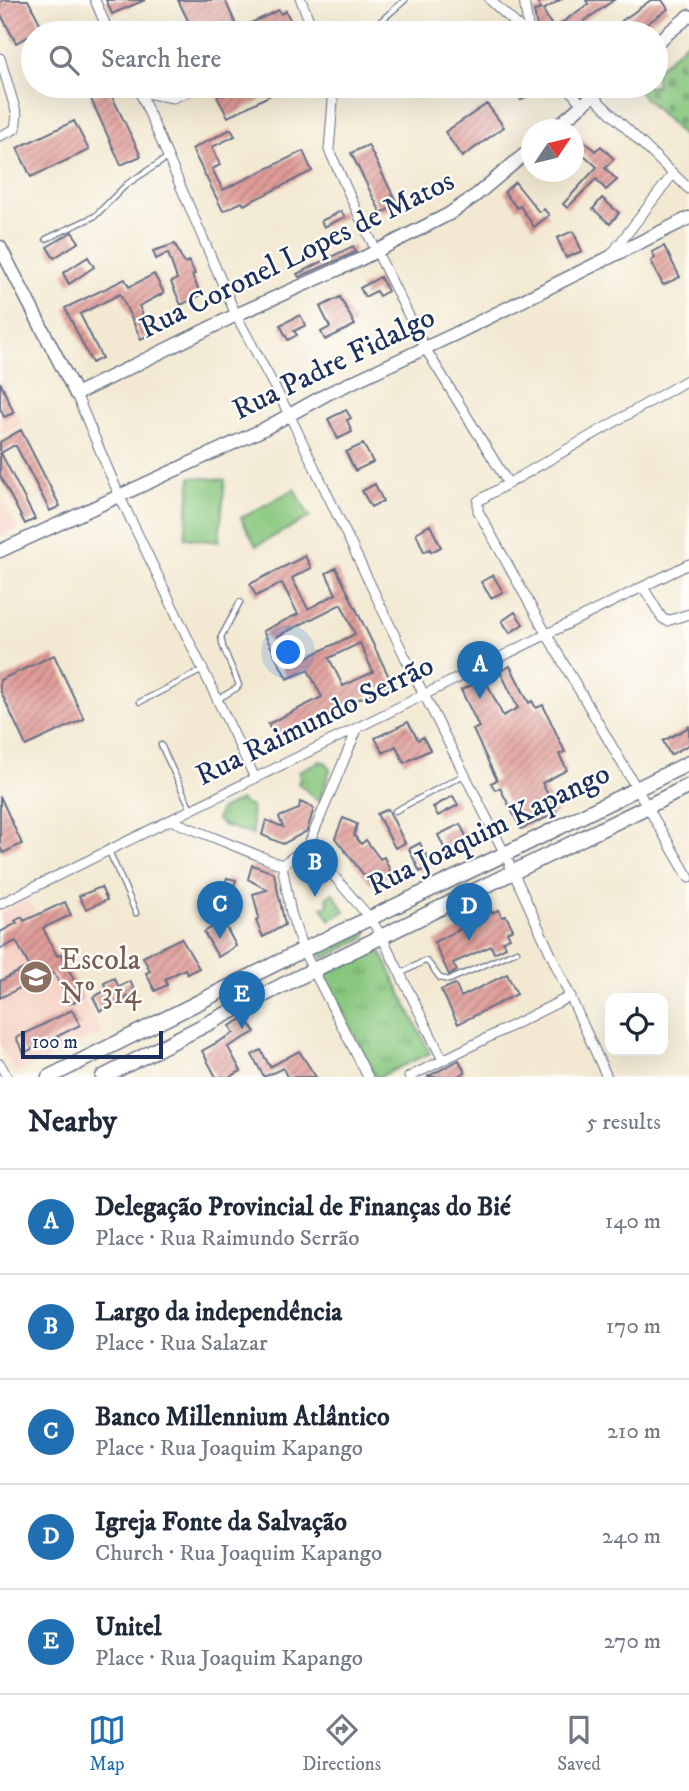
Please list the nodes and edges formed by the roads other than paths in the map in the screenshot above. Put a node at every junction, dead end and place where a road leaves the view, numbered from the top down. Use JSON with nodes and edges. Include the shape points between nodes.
{"nodes":[{"id":1,"x":95,"y":0,"type":"edge"},
{"id":2,"x":301,"y":0,"type":"edge"},
{"id":3,"x":405,"y":0,"type":"edge"},
{"id":4,"x":490,"y":0,"type":"edge"},
{"id":5,"x":524,"y":0,"type":"edge"},
{"id":6,"x":689,"y":16,"type":"edge"},
{"id":7,"x":104,"y":21,"type":"edge"},
{"id":8,"x":309,"y":21,"type":"edge"},
{"id":9,"x":381,"y":21,"type":"edge"},
{"id":10,"x":514,"y":21,"type":"edge"},
{"id":11,"x":526,"y":21,"type":"edge"},
{"id":12,"x":668,"y":33,"type":"edge"},
{"id":13,"x":0,"y":58,"type":"edge"},
{"id":14,"x":142,"y":98,"type":"edge"},
{"id":15,"x":332,"y":98,"type":"edge"},
{"id":16,"x":576,"y":98,"type":"edge"},
{"id":17,"x":589,"y":98,"type":"edge"},
{"id":18,"x":595,"y":98,"type":"edge"},
{"id":19,"x":582,"y":105,"type":"junction"},
{"id":20,"x":566,"y":119,"type":"edge"},
{"id":21,"x":0,"y":136,"type":"edge"},
{"id":22,"x":521,"y":157,"type":"edge"},
{"id":23,"x":167,"y":158,"type":"junction"},
{"id":24,"x":673,"y":174,"type":"junction"},
{"id":25,"x":689,"y":189,"type":"edge"},
{"id":26,"x":689,"y":218,"type":"edge"},
{"id":27,"x":46,"y":239,"type":"dead end"},
{"id":28,"x":0,"y":247,"type":"edge"},
{"id":29,"x":377,"y":250,"type":"junction"},
{"id":30,"x":609,"y":257,"type":"junction"},
{"id":31,"x":236,"y":315,"type":"junction"},
{"id":32,"x":425,"y":348,"type":"junction"},
{"id":33,"x":689,"y":379,"type":"edge"},
{"id":34,"x":76,"y":394,"type":"junction"},
{"id":35,"x":289,"y":414,"type":"junction"},
{"id":36,"x":508,"y":483,"type":"junction"},
{"id":37,"x":119,"y":495,"type":"junction"},
{"id":38,"x":0,"y":551,"type":"edge"},
{"id":39,"x":689,"y":564,"type":"edge"},
{"id":40,"x":643,"y":587,"type":"junction"},
{"id":41,"x":240,"y":602,"type":"dead end"},
{"id":42,"x":689,"y":614,"type":"edge"},
{"id":43,"x":547,"y":635,"type":"junction"},
{"id":44,"x":204,"y":670,"type":"junction"},
{"id":45,"x":424,"y":694,"type":"junction"},
{"id":46,"x":219,"y":699,"type":"junction"},
{"id":47,"x":140,"y":702,"type":"dead end"},
{"id":48,"x":358,"y":727,"type":"junction"},
{"id":49,"x":161,"y":745,"type":"dead end"},
{"id":50,"x":689,"y":762,"type":"edge"},
{"id":51,"x":465,"y":775,"type":"junction"},
{"id":52,"x":256,"y":778,"type":"junction"},
{"id":53,"x":689,"y":786,"type":"edge"},
{"id":54,"x":635,"y":789,"type":"junction"},
{"id":55,"x":646,"y":807,"type":"junction"},
{"id":56,"x":191,"y":810,"type":"junction"},
{"id":57,"x":396,"y":811,"type":"dead end"},
{"id":58,"x":584,"y":814,"type":"junction"},
{"id":59,"x":170,"y":820,"type":"junction"},
{"id":60,"x":560,"y":827,"type":"junction"},
{"id":61,"x":593,"y":834,"type":"junction"},
{"id":62,"x":568,"y":845,"type":"junction"},
{"id":63,"x":308,"y":846,"type":"junction"},
{"id":64,"x":109,"y":850,"type":"junction"},
{"id":65,"x":505,"y":854,"type":"junction"},
{"id":66,"x":282,"y":865,"type":"junction"},
{"id":67,"x":514,"y":873,"type":"junction"},
{"id":68,"x":689,"y":878,"type":"edge"},
{"id":69,"x":0,"y":904,"type":"edge"},
{"id":70,"x":136,"y":913,"type":"dead end"},
{"id":71,"x":370,"y":918,"type":"junction"},
{"id":72,"x":382,"y":937,"type":"junction"},
{"id":73,"x":303,"y":950,"type":"junction"},
{"id":74,"x":517,"y":951,"type":"dead end"},
{"id":75,"x":312,"y":971,"type":"junction"},
{"id":76,"x":401,"y":974,"type":"junction"},
{"id":77,"x":571,"y":996,"type":"junction"},
{"id":78,"x":162,"y":1022,"type":"junction"},
{"id":79,"x":172,"y":1043,"type":"junction"},
{"id":80,"x":443,"y":1060,"type":"junction"},
{"id":81,"x":0,"y":1064,"type":"edge"},
{"id":82,"x":411,"y":1076,"type":"edge"},
{"id":83,"x":6,"y":1077,"type":"edge"},
{"id":84,"x":49,"y":1077,"type":"edge"},
{"id":85,"x":103,"y":1077,"type":"edge"},
{"id":86,"x":368,"y":1077,"type":"edge"},
{"id":87,"x":607,"y":1077,"type":"edge"}],
"edges":[{"from":1,"to":7,"type":"street"},
{"from":2,"to":8,"type":"street"},
{"from":3,"to":9,"type":"lane"},
{"from":4,"to":10,"type":"street"},
{"from":5,"to":11,"type":"street"},
{"from":6,"to":12,"type":"street"},
{"from":13,"to":21,"type":"street","via":[[17,115],[15,129]]},
{"from":14,"to":23,"type":"street"},
{"from":15,"to":29,"type":"street","via":[[329,150]]},
{"from":16,"to":19,"type":"street"},
{"from":17,"to":19,"type":"street"},
{"from":18,"to":24,"type":"street"},
{"from":19,"to":20,"type":"street"},
{"from":22,"to":29,"type":"street","name":"Rua Coronel Lopes de Matos","via":[[449,214]]},
{"from":23,"to":27,"type":"lane","via":[[127,184],[95,216]]},
{"from":23,"to":31,"type":"street"},
{"from":24,"to":25,"type":"street"},
{"from":24,"to":30,"type":"street"},
{"from":26,"to":30,"type":"street","name":"Rua Padre Fidalgo"},
{"from":28,"to":34,"type":"street"},
{"from":29,"to":31,"type":"street","name":"Rua Coronel Lopes de Matos"},
{"from":29,"to":32,"type":"street"},
{"from":30,"to":32,"type":"street","name":"Rua Padre Fidalgo"},
{"from":31,"to":34,"type":"street","name":"Rua Coronel Lopes de Matos"},
{"from":31,"to":35,"type":"street"},
{"from":32,"to":35,"type":"street","name":"Rua Padre Fidalgo"},
{"from":32,"to":36,"type":"street"},
{"from":33,"to":36,"type":"street"},
{"from":34,"to":37,"type":"street"},
{"from":35,"to":37,"type":"street","name":"Rua Padre Fidalgo"},
{"from":35,"to":45,"type":"street"},
{"from":36,"to":43,"type":"street","via":[[478,501],[478,511]]},
{"from":37,"to":38,"type":"street","name":"Rua Padre Fidalgo"},
{"from":37,"to":44,"type":"street"},
{"from":39,"to":40,"type":"street","name":"Rua Raimundo Serrão"},
{"from":40,"to":42,"type":"street","via":[[667,621]]},
{"from":40,"to":43,"type":"street","name":"Rua Raimundo Serrão"},
{"from":41,"to":46,"type":"lane","via":[[221,642],[239,685]]},
{"from":43,"to":45,"type":"street","name":"Rua Raimundo Serrão"},
{"from":43,"to":54,"type":"street"},
{"from":44,"to":46,"type":"street"},
{"from":44,"to":47,"type":"lane"},
{"from":45,"to":48,"type":"street","name":"Rua Raimundo Serrão"},
{"from":45,"to":51,"type":"street"},
{"from":46,"to":52,"type":"street"},
{"from":48,"to":52,"type":"street","name":"Rua Raimundo Serrão"},
{"from":48,"to":63,"type":"street"},
{"from":49,"to":56,"type":"lane"},
{"from":50,"to":54,"type":"main road","name":"Rua Joaquim Kapango"},
{"from":51,"to":57,"type":"lane"},
{"from":51,"to":65,"type":"street"},
{"from":52,"to":56,"type":"street","name":"Rua Raimundo Serrão"},
{"from":53,"to":55,"type":"main road","name":"Rua Joaquim Kapango"},
{"from":54,"to":55,"type":"street"},
{"from":54,"to":58,"type":"main road","name":"Rua Joaquim Kapango"},
{"from":55,"to":61,"type":"main road","name":"Rua Joaquim Kapango"},
{"from":55,"to":68,"type":"street"},
{"from":56,"to":59,"type":"street","name":"Rua Raimundo Serrão"},
{"from":58,"to":60,"type":"main road","name":"Rua Joaquim Kapango"},
{"from":58,"to":61,"type":"main road"},
{"from":59,"to":64,"type":"street","name":"Rua Raimundo Serrão"},
{"from":59,"to":66,"type":"street"},
{"from":60,"to":62,"type":"main road"},
{"from":60,"to":65,"type":"main road","name":"Rua Joaquim Kapango"},
{"from":61,"to":62,"type":"main road","name":"Rua Joaquim Kapango"},
{"from":62,"to":67,"type":"main road","name":"Rua Joaquim Kapango"},
{"from":63,"to":66,"type":"street"},
{"from":63,"to":71,"type":"street"},
{"from":64,"to":69,"type":"street","name":"Rua Raimundo Serrão"},
{"from":64,"to":70,"type":"lane"},
{"from":65,"to":67,"type":"street"},
{"from":65,"to":71,"type":"main road","name":"Rua Joaquim Kapango"},
{"from":66,"to":73,"type":"street"},
{"from":67,"to":72,"type":"main road","name":"Rua Joaquim Kapango"},
{"from":67,"to":77,"type":"street"},
{"from":71,"to":72,"type":"street"},
{"from":71,"to":73,"type":"main road","name":"Rua Joaquim Kapango"},
{"from":72,"to":75,"type":"main road","name":"Rua Joaquim Kapango"},
{"from":72,"to":76,"type":"street"},
{"from":73,"to":75,"type":"street"},
{"from":73,"to":78,"type":"main road","name":"Rua Joaquim Kapango"},
{"from":74,"to":76,"type":"lane","via":[[449,980],[440,978],[424,961]]},
{"from":75,"to":79,"type":"main road","name":"Rua Joaquim Kapango"},
{"from":75,"to":86,"type":"street"},
{"from":76,"to":80,"type":"street"},
{"from":77,"to":80,"type":"street"},
{"from":77,"to":87,"type":"street"},
{"from":78,"to":79,"type":"main road"},
{"from":78,"to":84,"type":"main road","name":"Rua Joaquim Kapango"},
{"from":79,"to":85,"type":"main road","name":"Rua Joaquim Kapango"},
{"from":80,"to":82,"type":"street"},
{"from":81,"to":83,"type":"street"}]}
